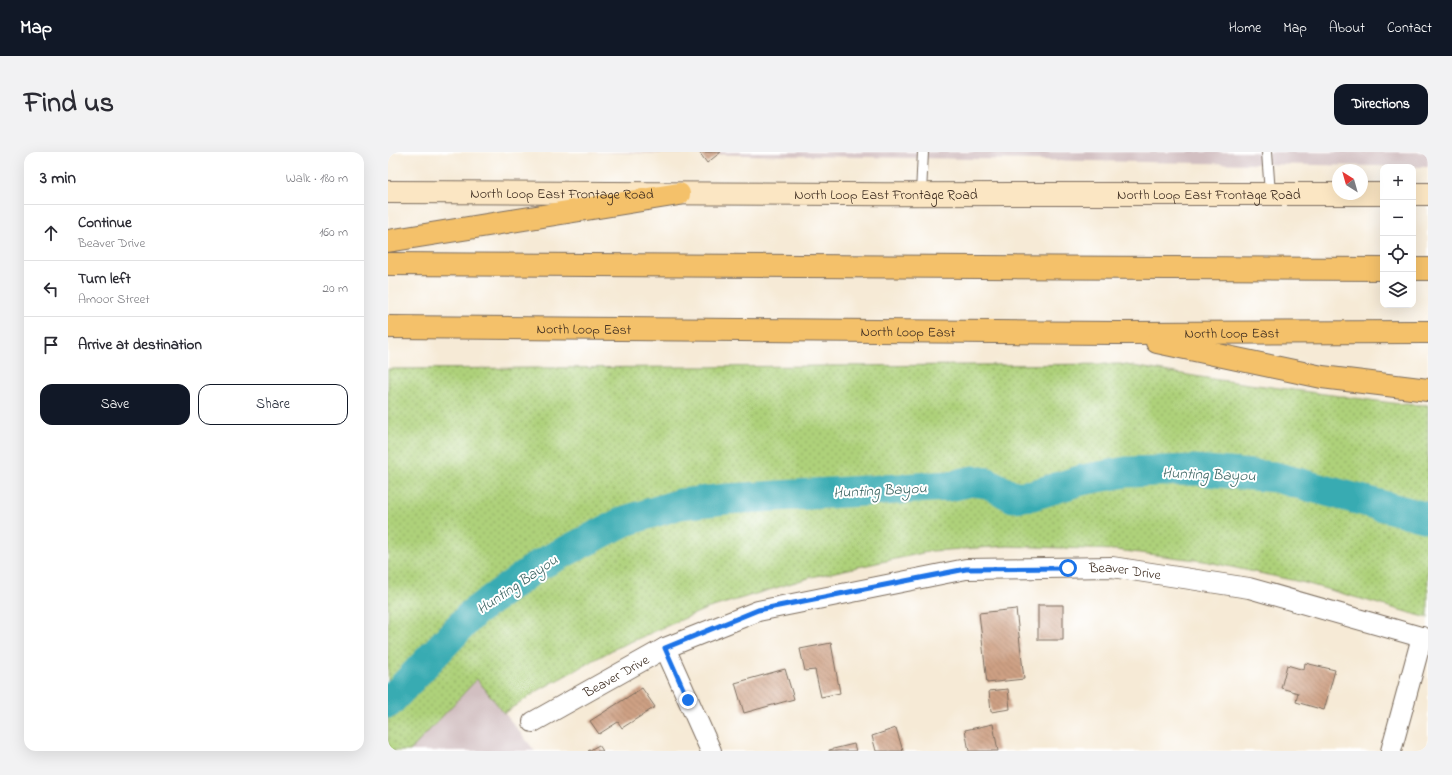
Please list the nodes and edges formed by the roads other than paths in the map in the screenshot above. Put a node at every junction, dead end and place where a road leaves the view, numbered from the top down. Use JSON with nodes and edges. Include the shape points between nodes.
{"nodes":[{"id":1,"x":923,"y":152,"type":"edge"},
{"id":2,"x":1267,"y":152,"type":"edge"},
{"id":3,"x":388,"y":192,"type":"edge"},
{"id":4,"x":679,"y":194,"type":"junction"},
{"id":5,"x":921,"y":194,"type":"junction"},
{"id":6,"x":1270,"y":194,"type":"junction"},
{"id":7,"x":1380,"y":194,"type":"edge"},
{"id":8,"x":1416,"y":194,"type":"edge"},
{"id":9,"x":1428,"y":194,"type":"edge"},
{"id":10,"x":388,"y":241,"type":"edge"},
{"id":11,"x":388,"y":264,"type":"edge"},
{"id":12,"x":1380,"y":269,"type":"edge"},
{"id":13,"x":1416,"y":269,"type":"edge"},
{"id":14,"x":1428,"y":269,"type":"edge"},
{"id":15,"x":388,"y":327,"type":"edge"},
{"id":16,"x":446,"y":327,"type":"junction"},
{"id":17,"x":1428,"y":332,"type":"edge"},
{"id":18,"x":1117,"y":333,"type":"junction"},
{"id":19,"x":388,"y":340,"type":"edge"},
{"id":20,"x":1428,"y":390,"type":"edge"},
{"id":21,"x":1425,"y":638,"type":"edge"},
{"id":22,"x":665,"y":648,"type":"junction"},
{"id":23,"x":533,"y":722,"type":"dead end"},
{"id":24,"x":711,"y":751,"type":"edge"},
{"id":25,"x":1391,"y":751,"type":"edge"}],
"edges":[{"from":1,"to":5,"type":"lane"},
{"from":2,"to":6,"type":"lane"},
{"from":3,"to":4,"type":"main road","name":"North Loop East Frontage Road"},
{"from":4,"to":5,"type":"main road","name":"North Loop East Frontage Road"},
{"from":4,"to":10,"type":"highway"},
{"from":5,"to":6,"type":"main road","name":"North Loop East Frontage Road"},
{"from":6,"to":7,"type":"main road","name":"North Loop East Frontage Road"},
{"from":8,"to":9,"type":"main road"},
{"from":11,"to":12,"type":"highway"},
{"from":13,"to":14,"type":"highway"},
{"from":15,"to":16,"type":"highway","name":"North Loop East"},
{"from":16,"to":18,"type":"highway","name":"North Loop East"},
{"from":16,"to":19,"type":"highway"},
{"from":17,"to":18,"type":"highway","name":"North Loop East"},
{"from":18,"to":20,"type":"highway","via":[[1322,377]]},
{"from":21,"to":22,"type":"street","name":"Beaver Drive","via":[[1249,588],[1112,567],[966,569],[758,610]]},
{"from":21,"to":25,"type":"street"},
{"from":22,"to":23,"type":"street","name":"Beaver Drive"},
{"from":22,"to":24,"type":"street"}]}
